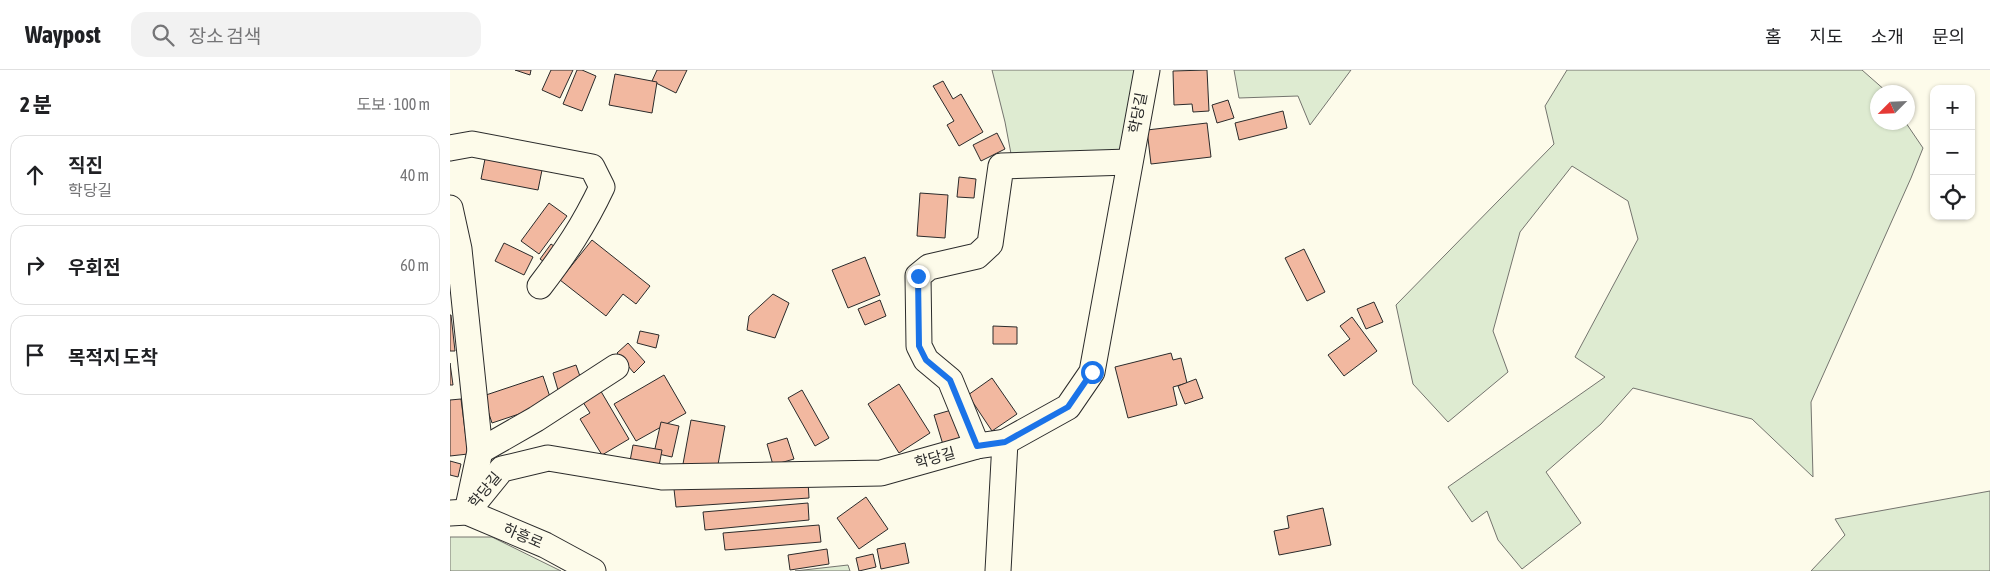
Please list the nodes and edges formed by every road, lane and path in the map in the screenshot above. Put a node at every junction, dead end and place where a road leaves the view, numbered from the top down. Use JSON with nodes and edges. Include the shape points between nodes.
{"nodes":[{"id":1,"x":1147,"y":70,"type":"edge"},
{"id":2,"x":450,"y":148,"type":"edge"},
{"id":3,"x":1129,"y":162,"type":"junction"},
{"id":4,"x":450,"y":208,"type":"edge"},
{"id":5,"x":540,"y":286,"type":"dead end"},
{"id":6,"x":616,"y":367,"type":"dead end"},
{"id":7,"x":1005,"y":442,"type":"junction"},
{"id":8,"x":977,"y":446,"type":"junction"},
{"id":9,"x":480,"y":451,"type":"junction"},
{"id":10,"x":458,"y":512,"type":"edge"},
{"id":11,"x":593,"y":571,"type":"edge"},
{"id":12,"x":998,"y":571,"type":"edge"}],
"edges":[{"from":1,"to":3,"type":"street","name":"학당길"},
{"from":2,"to":5,"type":"street","via":[[472,144],[592,167],[602,187],[569,248]]},
{"from":3,"to":7,"type":"street","name":"학당길","via":[[1092,372],[1068,407]]},
{"from":3,"to":8,"type":"street","via":[[1001,166],[990,244],[977,256],[929,267],[918,276],[919,346],[926,360],[950,380]]},
{"from":4,"to":9,"type":"street","via":[[459,249]]},
{"from":6,"to":9,"type":"street"},
{"from":7,"to":8,"type":"street","name":"학당길"},
{"from":7,"to":12,"type":"street"},
{"from":8,"to":10,"type":"street","name":"학당길","via":[[881,474],[662,477],[548,458],[502,469]]},
{"from":9,"to":10,"type":"street"},
{"from":10,"to":11,"type":"street","name":"하흥로","via":[[545,545]]}]}
